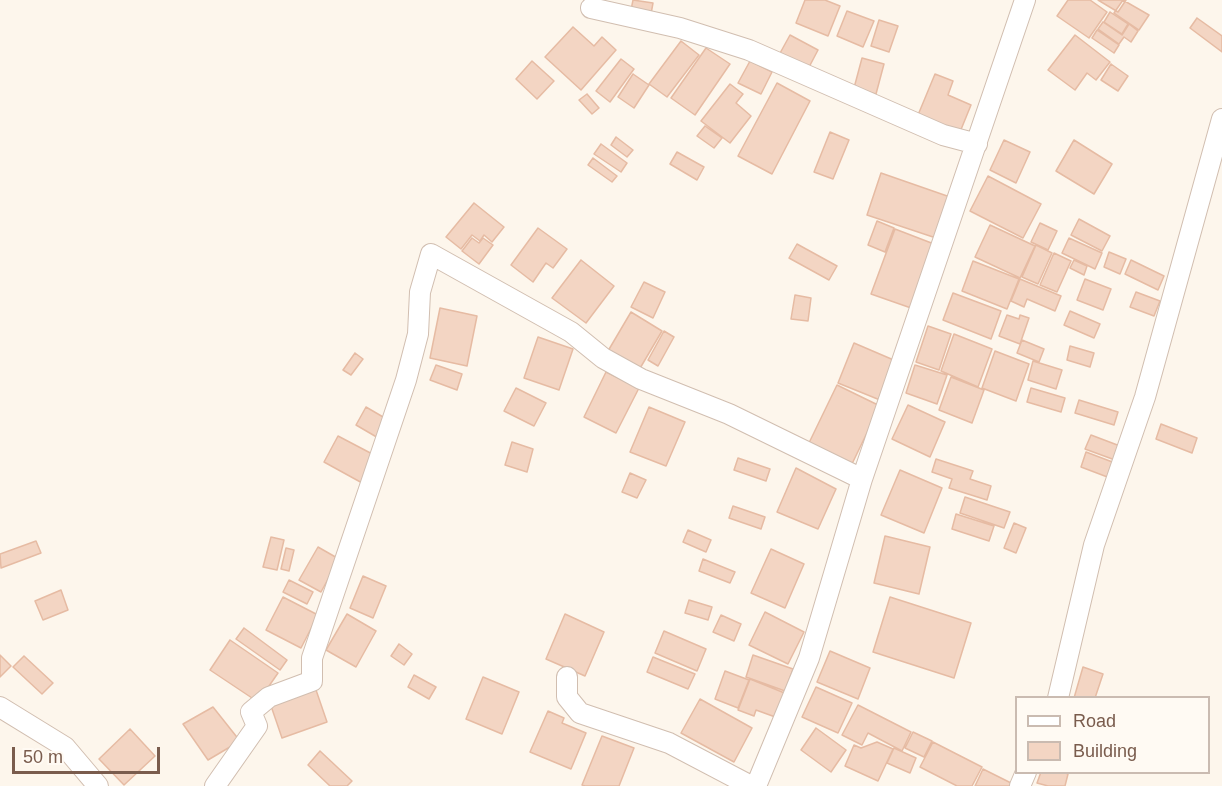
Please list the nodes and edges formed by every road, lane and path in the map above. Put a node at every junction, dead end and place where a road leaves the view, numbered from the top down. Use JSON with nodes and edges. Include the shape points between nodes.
{"nodes":[{"id":1,"x":1025,"y":0,"type":"edge"},
{"id":2,"x":591,"y":8,"type":"dead end"},
{"id":3,"x":1222,"y":119,"type":"edge"},
{"id":4,"x":977,"y":144,"type":"junction"},
{"id":5,"x":862,"y":479,"type":"junction"},
{"id":6,"x":567,"y":677,"type":"dead end"},
{"id":7,"x":1058,"y":696,"type":"edge"},
{"id":8,"x":0,"y":707,"type":"edge"},
{"id":9,"x":98,"y":786,"type":"edge"},
{"id":10,"x":215,"y":786,"type":"edge"},
{"id":11,"x":751,"y":786,"type":"edge"},
{"id":12,"x":756,"y":786,"type":"edge"}],
"edges":[{"from":1,"to":4,"type":"street"},
{"from":2,"to":4,"type":"street","via":[[680,28],[749,50],[943,135]]},
{"from":3,"to":7,"type":"street","via":[[1145,397],[1094,545]]},
{"from":4,"to":5,"type":"street"},
{"from":5,"to":10,"type":"street","via":[[729,414],[641,379],[603,358],[571,332],[431,254],[420,292],[418,334],[406,380],[312,658],[312,681],[269,697],[250,712],[257,726]]},
{"from":5,"to":12,"type":"street","via":[[809,658]]},
{"from":6,"to":11,"type":"street","via":[[567,697],[580,713],[669,743]]},
{"from":8,"to":9,"type":"street","via":[[65,747]]}]}
